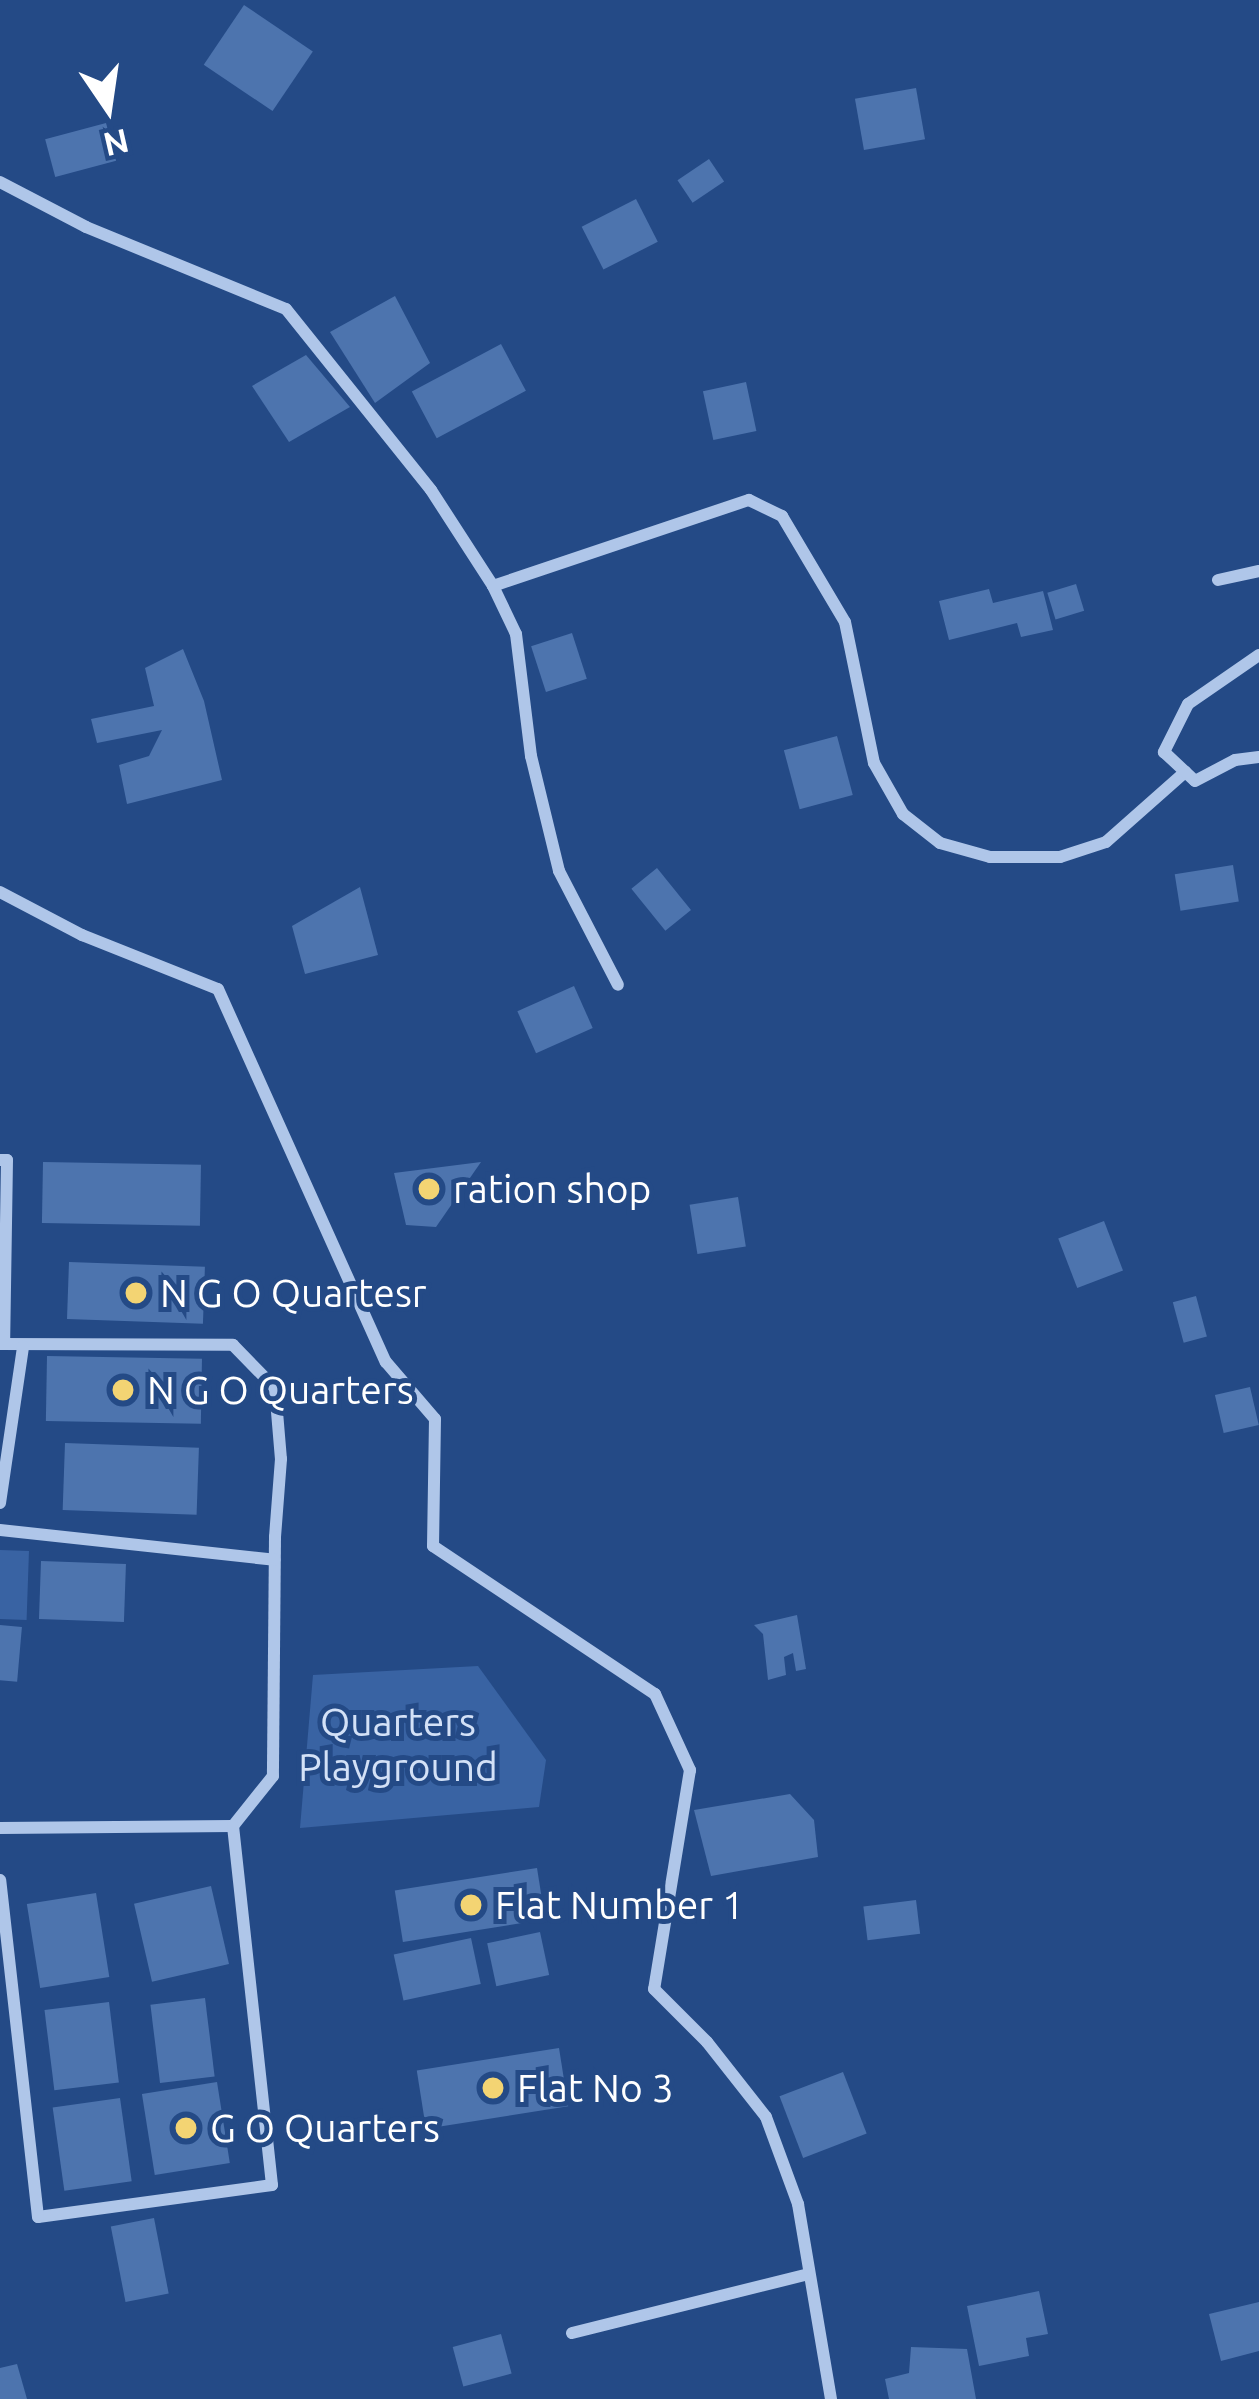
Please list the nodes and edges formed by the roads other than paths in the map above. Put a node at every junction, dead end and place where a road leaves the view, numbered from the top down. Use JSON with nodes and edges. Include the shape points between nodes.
{"nodes":[{"id":1,"x":0,"y":182,"type":"edge"},
{"id":2,"x":1259,"y":572,"type":"edge"},
{"id":3,"x":1218,"y":580,"type":"dead end"},
{"id":4,"x":493,"y":586,"type":"junction"},
{"id":5,"x":1259,"y":655,"type":"edge"},
{"id":6,"x":1259,"y":757,"type":"edge"},
{"id":7,"x":1185,"y":772,"type":"junction"},
{"id":8,"x":0,"y":892,"type":"edge"},
{"id":9,"x":618,"y":985,"type":"dead end"},
{"id":10,"x":0,"y":1160,"type":"edge"},
{"id":11,"x":2,"y":1344,"type":"edge"},
{"id":12,"x":23,"y":1347,"type":"junction"},
{"id":13,"x":0,"y":1503,"type":"edge"},
{"id":14,"x":0,"y":1530,"type":"edge"},
{"id":15,"x":274,"y":1560,"type":"junction"},
{"id":16,"x":233,"y":1826,"type":"junction"},
{"id":17,"x":0,"y":1828,"type":"edge"},
{"id":18,"x":0,"y":1880,"type":"edge"},
{"id":19,"x":809,"y":2274,"type":"junction"},
{"id":20,"x":572,"y":2333,"type":"dead end"},
{"id":21,"x":831,"y":2399,"type":"edge"}],
"edges":[{"from":1,"to":4,"type":"street","via":[[86,227],[286,309],[431,490]]},
{"from":2,"to":3,"type":"street"},
{"from":4,"to":7,"type":"street","via":[[749,500],[782,516],[845,622],[874,763],[903,814],[940,843],[991,857],[1060,857],[1106,842]]},
{"from":4,"to":9,"type":"street","via":[[517,634],[531,756],[559,871]]},
{"from":5,"to":7,"type":"street","via":[[1188,704],[1164,752]]},
{"from":6,"to":7,"type":"street","via":[[1195,782]]},
{"from":8,"to":19,"type":"street","via":[[218,989],[386,1362],[435,1418],[433,1546],[655,1694],[690,1770],[654,1989],[766,2117],[798,2204]]},
{"from":10,"to":11,"type":"street","via":[[7,1160]]},
{"from":11,"to":12,"type":"street"},
{"from":12,"to":13,"type":"street"},
{"from":12,"to":15,"type":"street","via":[[233,1345],[275,1388],[281,1459]]},
{"from":14,"to":15,"type":"street"},
{"from":15,"to":16,"type":"street","via":[[273,1776]]},
{"from":16,"to":17,"type":"street"},
{"from":16,"to":18,"type":"street","via":[[272,2185],[38,2217]]},
{"from":19,"to":20,"type":"street"},
{"from":19,"to":21,"type":"street"}]}
